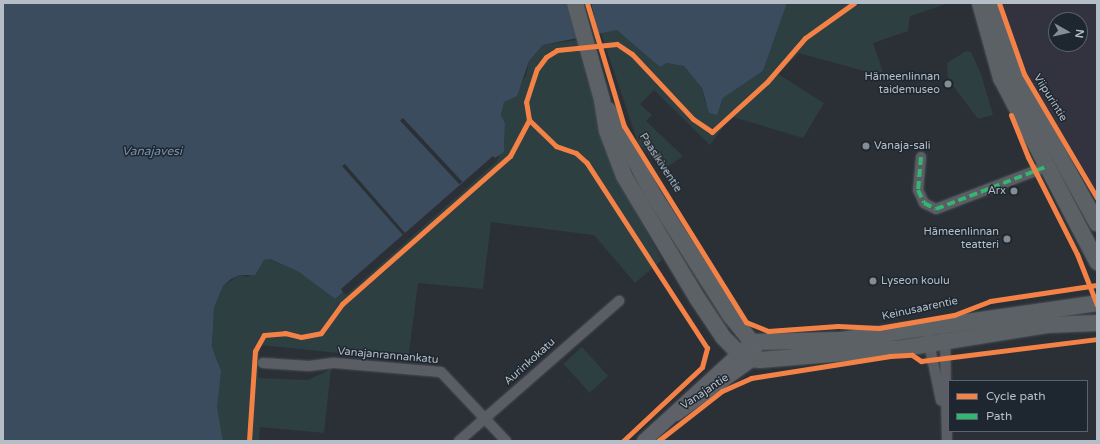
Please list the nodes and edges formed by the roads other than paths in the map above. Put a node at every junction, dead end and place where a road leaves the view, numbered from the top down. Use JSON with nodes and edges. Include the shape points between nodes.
{"nodes":[{"id":1,"x":575,"y":3,"type":"edge"},
{"id":2,"x":980,"y":3,"type":"edge"},
{"id":3,"x":990,"y":3,"type":"edge"},
{"id":4,"x":602,"y":100,"type":"junction"},
{"id":5,"x":921,"y":157,"type":"dead end"},
{"id":6,"x":1048,"y":166,"type":"junction"},
{"id":7,"x":1097,"y":223,"type":"edge"},
{"id":8,"x":1097,"y":262,"type":"edge"},
{"id":9,"x":619,"y":301,"type":"dead end"},
{"id":10,"x":1097,"y":303,"type":"edge"},
{"id":11,"x":1097,"y":322,"type":"edge"},
{"id":12,"x":944,"y":326,"type":"junction"},
{"id":13,"x":927,"y":328,"type":"junction"},
{"id":14,"x":752,"y":342,"type":"junction"},
{"id":15,"x":946,"y":342,"type":"junction"},
{"id":16,"x":929,"y":344,"type":"junction"},
{"id":17,"x":743,"y":357,"type":"junction"},
{"id":18,"x":263,"y":362,"type":"dead end"},
{"id":19,"x":944,"y":412,"type":"junction"},
{"id":20,"x":484,"y":418,"type":"junction"},
{"id":21,"x":459,"y":441,"type":"edge"},
{"id":22,"x":506,"y":441,"type":"edge"},
{"id":23,"x":644,"y":441,"type":"edge"},
{"id":24,"x":947,"y":441,"type":"edge"}],
"edges":[{"from":1,"to":4,"type":"main road","name":"Paasikiventie"},
{"from":2,"to":6,"type":"main road","via":[[1001,78]]},
{"from":3,"to":7,"type":"main road","name":"Viipurintie","via":[[1013,71]]},
{"from":4,"to":14,"type":"main road","name":"Paasikiventie","via":[[653,194],[730,315]]},
{"from":4,"to":17,"type":"main road","name":"Paasikiventie","via":[[607,131],[624,176],[668,254]]},
{"from":5,"to":6,"type":"street","via":[[918,190],[924,203],[936,209]]},
{"from":6,"to":8,"type":"main road"},
{"from":9,"to":20,"type":"street","name":"Aurinkokatu"},
{"from":10,"to":12,"type":"main road","name":"Keinusaarentie"},
{"from":11,"to":15,"type":"main road","via":[[1047,325]]},
{"from":12,"to":13,"type":"main road","name":"Keinusaarentie"},
{"from":12,"to":15,"type":"street"},
{"from":13,"to":14,"type":"main road","name":"Keinusaarentie","via":[[841,340]]},
{"from":13,"to":16,"type":"street"},
{"from":14,"to":17,"type":"street","via":[[754,353]]},
{"from":15,"to":16,"type":"main road"},
{"from":15,"to":19,"type":"street"},
{"from":16,"to":17,"type":"main road"},
{"from":16,"to":19,"type":"street"},
{"from":17,"to":23,"type":"street","name":"Vanajantie"},
{"from":18,"to":20,"type":"street","name":"Vanajanrannankatu","via":[[309,366],[335,363],[441,372]]},
{"from":19,"to":24,"type":"street"},
{"from":20,"to":21,"type":"street","name":"Aurinkokatu"},
{"from":20,"to":22,"type":"street","name":"Vanajanrannankatu"}]}
